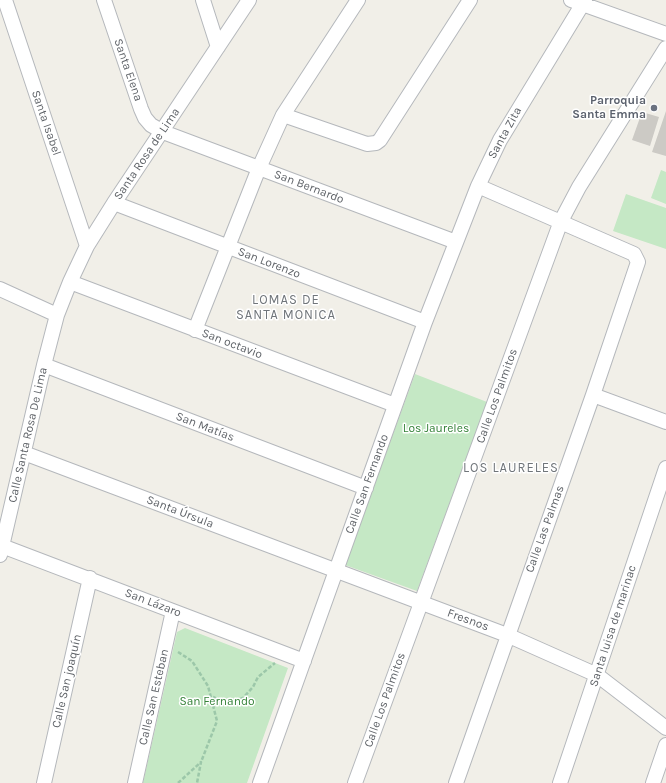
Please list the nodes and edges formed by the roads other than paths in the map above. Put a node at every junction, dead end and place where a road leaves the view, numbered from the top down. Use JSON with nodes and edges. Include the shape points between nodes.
{"nodes":[{"id":1,"x":5,"y":0,"type":"edge"},
{"id":2,"x":104,"y":0,"type":"edge"},
{"id":3,"x":203,"y":0,"type":"edge"},
{"id":4,"x":249,"y":0,"type":"edge"},
{"id":5,"x":358,"y":0,"type":"edge"},
{"id":6,"x":470,"y":0,"type":"edge"},
{"id":7,"x":579,"y":1,"type":"edge"},
{"id":8,"x":666,"y":34,"type":"edge"},
{"id":9,"x":218,"y":47,"type":"junction"},
{"id":10,"x":666,"y":48,"type":"edge"},
{"id":11,"x":283,"y":116,"type":"junction"},
{"id":12,"x":163,"y":132,"type":"junction"},
{"id":13,"x":259,"y":168,"type":"junction"},
{"id":14,"x":478,"y":186,"type":"junction"},
{"id":15,"x":114,"y":203,"type":"junction"},
{"id":16,"x":562,"y":221,"type":"junction"},
{"id":17,"x":456,"y":242,"type":"junction"},
{"id":18,"x":87,"y":246,"type":"junction"},
{"id":19,"x":227,"y":247,"type":"junction"},
{"id":20,"x":70,"y":282,"type":"junction"},
{"id":21,"x":0,"y":289,"type":"edge"},
{"id":22,"x":57,"y":315,"type":"junction"},
{"id":23,"x":425,"y":322,"type":"junction"},
{"id":24,"x":195,"y":330,"type":"junction"},
{"id":25,"x":44,"y":365,"type":"junction"},
{"id":26,"x":593,"y":395,"type":"junction"},
{"id":27,"x":395,"y":405,"type":"junction"},
{"id":28,"x":666,"y":422,"type":"edge"},
{"id":29,"x":24,"y":453,"type":"junction"},
{"id":30,"x":666,"y":468,"type":"edge"},
{"id":31,"x":366,"y":488,"type":"junction"},
{"id":32,"x":1,"y":550,"type":"edge"},
{"id":33,"x":336,"y":570,"type":"junction"},
{"id":34,"x":90,"y":578,"type":"junction"},
{"id":35,"x":421,"y":603,"type":"junction"},
{"id":36,"x":174,"y":611,"type":"junction"},
{"id":37,"x":507,"y":635,"type":"junction"},
{"id":38,"x":304,"y":662,"type":"junction"},
{"id":39,"x":597,"y":675,"type":"junction"},
{"id":40,"x":666,"y":728,"type":"edge"},
{"id":41,"x":666,"y":745,"type":"edge"},
{"id":42,"x":44,"y":783,"type":"edge"},
{"id":43,"x":134,"y":783,"type":"edge"},
{"id":44,"x":260,"y":783,"type":"edge"},
{"id":45,"x":355,"y":783,"type":"edge"},
{"id":46,"x":456,"y":783,"type":"edge"},
{"id":47,"x":560,"y":783,"type":"edge"},
{"id":48,"x":653,"y":783,"type":"edge"}],
"edges":[{"from":1,"to":18,"type":"street","name":"Santa Isabel"},
{"from":2,"to":12,"type":"street","name":"Santa Elena","via":[[145,118]]},
{"from":3,"to":9,"type":"street"},
{"from":4,"to":9,"type":"street","name":"Santa Rosa de Lima"},
{"from":5,"to":11,"type":"street"},
{"from":6,"to":11,"type":"street","via":[[376,143],[367,144]]},
{"from":7,"to":8,"type":"street"},
{"from":7,"to":14,"type":"street","name":"Santa Zita","via":[[500,140]]},
{"from":9,"to":12,"type":"street","name":"Santa Rosa de Lima"},
{"from":10,"to":16,"type":"street","name":"Calle Los Palmitos","via":[[579,187]]},
{"from":11,"to":13,"type":"street"},
{"from":12,"to":13,"type":"street","name":"San Bernardo"},
{"from":12,"to":15,"type":"street","name":"Santa Rosa de Lima"},
{"from":13,"to":17,"type":"street","name":"San Bernardo"},
{"from":13,"to":19,"type":"street"},
{"from":14,"to":16,"type":"street"},
{"from":14,"to":17,"type":"street","name":"Calle San Fernando"},
{"from":15,"to":18,"type":"street","name":"Santa Rosa de Lima"},
{"from":15,"to":19,"type":"street","name":"San Lorenzo"},
{"from":16,"to":26,"type":"street","name":"Calle Las Palmas","via":[[637,257],[637,268]]},
{"from":16,"to":35,"type":"street","name":"Calle Los Palmitos"},
{"from":17,"to":23,"type":"street","name":"Calle San Fernando"},
{"from":18,"to":20,"type":"street","name":"Santa Rosa de Lima"},
{"from":19,"to":23,"type":"street","name":"San Lorenzo"},
{"from":19,"to":24,"type":"street"},
{"from":20,"to":22,"type":"street","name":"Santa Rosa de Lima"},
{"from":20,"to":24,"type":"street","name":"San octavio"},
{"from":21,"to":22,"type":"street"},
{"from":22,"to":25,"type":"street","name":"Calle Santa Rosa De Lima"},
{"from":23,"to":27,"type":"street","name":"Calle San Fernando"},
{"from":24,"to":27,"type":"street","name":"San octavio"},
{"from":25,"to":29,"type":"street","name":"Calle Santa Rosa De Lima"},
{"from":25,"to":31,"type":"street","name":"San Matías"},
{"from":26,"to":28,"type":"street"},
{"from":26,"to":37,"type":"street","name":"Calle Las Palmas"},
{"from":27,"to":31,"type":"street","name":"Calle San Fernando"},
{"from":29,"to":32,"type":"street","name":"Calle Santa Rosa De Lima"},
{"from":29,"to":33,"type":"street","name":"Santa Úrsula"},
{"from":30,"to":39,"type":"street","name":"Santa luisa de marinac"},
{"from":31,"to":33,"type":"street","name":"Calle San Fernando"},
{"from":32,"to":34,"type":"street","name":"San Lázaro"},
{"from":33,"to":35,"type":"street","name":"Fresnos"},
{"from":33,"to":38,"type":"street","name":"Calle San Fernando"},
{"from":34,"to":36,"type":"street","name":"San Lázaro"},
{"from":34,"to":42,"type":"street","name":"Calle San joaquín"},
{"from":35,"to":37,"type":"street","name":"Fresnos"},
{"from":35,"to":45,"type":"street","name":"Calle Los Palmitos"},
{"from":36,"to":38,"type":"street","name":"San Lázaro"},
{"from":36,"to":43,"type":"street","name":"Calle San Esteban"},
{"from":37,"to":39,"type":"street","name":"Fresnos"},
{"from":37,"to":46,"type":"street","name":"Calle Las Palmas"},
{"from":38,"to":44,"type":"street","name":"Calle San Fernando"},
{"from":39,"to":40,"type":"street","name":"Fresnos"},
{"from":39,"to":47,"type":"street","name":"Santa luisa de marinac"},
{"from":41,"to":48,"type":"street"}]}
